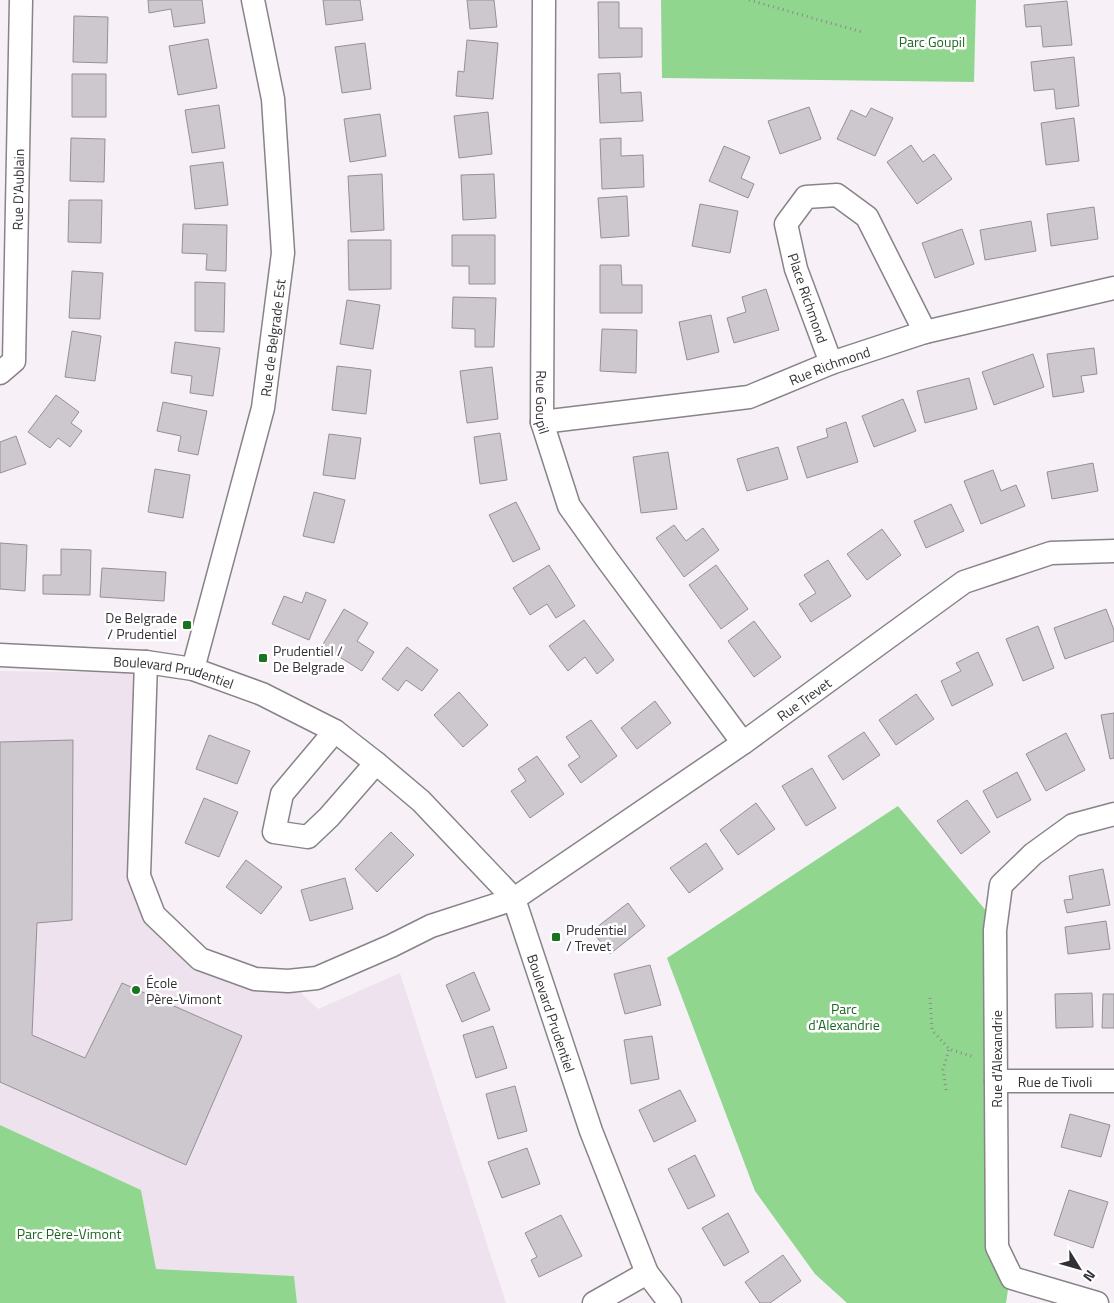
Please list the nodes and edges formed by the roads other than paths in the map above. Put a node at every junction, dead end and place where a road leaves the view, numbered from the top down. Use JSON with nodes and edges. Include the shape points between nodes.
{"nodes":[{"id":1,"x":22,"y":0,"type":"edge"},
{"id":2,"x":253,"y":0,"type":"edge"},
{"id":3,"x":544,"y":0,"type":"edge"},
{"id":4,"x":1114,"y":288,"type":"edge"},
{"id":5,"x":925,"y":332,"type":"junction"},
{"id":6,"x":831,"y":363,"type":"junction"},
{"id":7,"x":0,"y":373,"type":"edge"},
{"id":8,"x":542,"y":422,"type":"junction"},
{"id":9,"x":1114,"y":551,"type":"edge"},
{"id":10,"x":0,"y":655,"type":"edge"},
{"id":11,"x":146,"y":662,"type":"junction"},
{"id":12,"x":193,"y":669,"type":"junction"},
{"id":13,"x":335,"y":731,"type":"junction"},
{"id":14,"x":743,"y":743,"type":"junction"},
{"id":15,"x":376,"y":763,"type":"junction"},
{"id":16,"x":1114,"y":814,"type":"edge"},
{"id":17,"x":514,"y":899,"type":"junction"},
{"id":18,"x":996,"y":1071,"type":"junction"},
{"id":19,"x":1114,"y":1081,"type":"edge"},
{"id":20,"x":647,"y":1272,"type":"junction"},
{"id":21,"x":594,"y":1303,"type":"edge"},
{"id":22,"x":670,"y":1303,"type":"edge"},
{"id":23,"x":1097,"y":1303,"type":"edge"}],
"edges":[{"from":1,"to":7,"type":"street","name":"Rue D'Aublain","via":[[14,361]]},
{"from":2,"to":12,"type":"street","name":"Rue de Belgrade Est","via":[[273,99],[283,253],[263,408]]},
{"from":3,"to":8,"type":"street","name":"Rue Goupil"},
{"from":4,"to":5,"type":"street","name":"Rue Richmond"},
{"from":5,"to":6,"type":"street","name":"Rue Richmond"},
{"from":5,"to":6,"type":"street","name":"Place Richmond","via":[[867,217],[837,194],[806,198],[786,224],[796,269]]},
{"from":6,"to":8,"type":"street","name":"Rue Richmond","via":[[750,397]]},
{"from":8,"to":14,"type":"street","name":"Rue Goupil","via":[[569,506]]},
{"from":9,"to":14,"type":"street","name":"Rue Trevet","via":[[1051,553],[964,582]]},
{"from":10,"to":11,"type":"street","name":"Boulevard Prudentiel"},
{"from":11,"to":12,"type":"street","name":"Boulevard Prudentiel"},
{"from":11,"to":17,"type":"street","name":"Rue Trevet","via":[[139,876],[154,915],[200,959],[255,979],[317,978],[431,926]]},
{"from":12,"to":13,"type":"street","name":"Boulevard Prudentiel","via":[[262,694]]},
{"from":13,"to":15,"type":"street","name":"Boulevard Prudentiel"},
{"from":13,"to":15,"type":"street","via":[[282,794],[274,832],[308,837]]},
{"from":14,"to":17,"type":"street","name":"Rue Trevet"},
{"from":15,"to":17,"type":"street","name":"Boulevard Prudentiel","via":[[421,801]]},
{"from":16,"to":18,"type":"street","name":"Rue d'Alexandrie","via":[[1074,825],[1033,854],[1001,885],[995,930]]},
{"from":17,"to":20,"type":"street","name":"Boulevard Prudentiel","via":[[591,1131]]},
{"from":18,"to":19,"type":"street","name":"Rue de Tivoli"},
{"from":18,"to":23,"type":"street","name":"Rue d'Alexandrie","via":[[997,1247],[1012,1278]]},
{"from":20,"to":21,"type":"street"},
{"from":20,"to":22,"type":"street","name":"Boulevard Prudentiel"}]}
